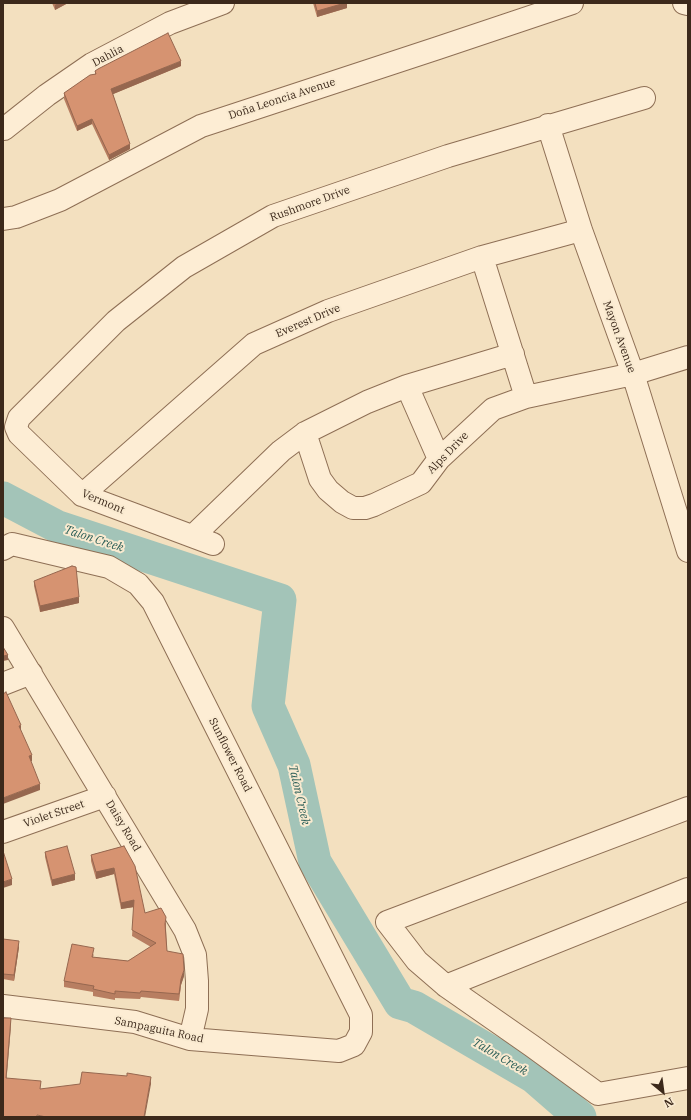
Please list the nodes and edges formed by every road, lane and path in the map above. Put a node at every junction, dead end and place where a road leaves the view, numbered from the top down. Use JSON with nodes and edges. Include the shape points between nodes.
{"nodes":[{"id":1,"x":223,"y":3,"type":"edge"},
{"id":2,"x":572,"y":3,"type":"edge"},
{"id":3,"x":684,"y":3,"type":"edge"},
{"id":4,"x":688,"y":4,"type":"edge"},
{"id":5,"x":644,"y":98,"type":"dead end"},
{"id":6,"x":548,"y":125,"type":"junction"},
{"id":7,"x":3,"y":130,"type":"edge"},
{"id":8,"x":3,"y":219,"type":"edge"},
{"id":9,"x":581,"y":230,"type":"junction"},
{"id":10,"x":482,"y":257,"type":"junction"},
{"id":11,"x":513,"y":354,"type":"junction"},
{"id":12,"x":688,"y":357,"type":"edge"},
{"id":13,"x":633,"y":374,"type":"junction"},
{"id":14,"x":406,"y":386,"type":"junction"},
{"id":15,"x":526,"y":397,"type":"junction"},
{"id":16,"x":16,"y":427,"type":"joint"},
{"id":17,"x":305,"y":433,"type":"junction"},
{"id":18,"x":439,"y":459,"type":"junction"},
{"id":19,"x":82,"y":495,"type":"junction"},
{"id":20,"x":193,"y":536,"type":"junction"},
{"id":21,"x":213,"y":544,"type":"dead end"},
{"id":22,"x":3,"y":549,"type":"edge"},
{"id":23,"x":688,"y":551,"type":"edge"},
{"id":24,"x":3,"y":628,"type":"edge"},
{"id":25,"x":31,"y":673,"type":"junction"},
{"id":26,"x":3,"y":684,"type":"edge"},
{"id":27,"x":105,"y":796,"type":"junction"},
{"id":28,"x":688,"y":808,"type":"edge"},
{"id":29,"x":3,"y":832,"type":"edge"},
{"id":30,"x":688,"y":889,"type":"edge"},
{"id":31,"x":446,"y":986,"type":"junction"},
{"id":32,"x":3,"y":1006,"type":"edge"},
{"id":33,"x":190,"y":1038,"type":"junction"},
{"id":34,"x":339,"y":1051,"type":"joint"},
{"id":35,"x":688,"y":1078,"type":"edge"}],
"edges":[{"from":1,"to":7,"type":"street","name":"Dahlia","via":[[170,23],[92,64]]},
{"from":2,"to":8,"type":"street","name":"Doña Leoncia Avenue","via":[[201,126],[60,200],[16,218]]},
{"from":3,"to":4,"type":"street"},
{"from":5,"to":6,"type":"street","name":"Rushmore Drive"},
{"from":6,"to":9,"type":"street","name":"Mayon Avenue"},
{"from":6,"to":16,"type":"street","name":"Rushmore Drive","via":[[273,216],[184,267],[116,321],[19,418]]},
{"from":9,"to":10,"type":"street","name":"Everest Drive"},
{"from":9,"to":13,"type":"street","name":"Mayon Avenue"},
{"from":10,"to":11,"type":"street"},
{"from":10,"to":19,"type":"street","name":"Everest Drive","via":[[328,311],[254,344]]},
{"from":11,"to":14,"type":"street"},
{"from":11,"to":15,"type":"street"},
{"from":12,"to":13,"type":"street","name":"Alps Drive"},
{"from":13,"to":15,"type":"street","name":"Alps Drive"},
{"from":13,"to":23,"type":"street","name":"Mayon Avenue"},
{"from":14,"to":17,"type":"street"},
{"from":14,"to":18,"type":"street"},
{"from":15,"to":18,"type":"street","name":"Alps Drive","via":[[493,409]]},
{"from":16,"to":19,"type":"street","name":"Vermont","via":[[19,434]]},
{"from":17,"to":18,"type":"street","name":"Alps Drive","via":[[320,479],[328,490],[353,508],[374,505],[421,483]]},
{"from":17,"to":20,"type":"street","via":[[281,451]]},
{"from":19,"to":20,"type":"street","name":"Vermont"},
{"from":20,"to":21,"type":"street","name":"Vermont"},
{"from":22,"to":34,"type":"street","name":"Sunflower Road","via":[[12,544],[109,567],[138,584],[153,602],[361,1015],[361,1032],[354,1045]]},
{"from":24,"to":25,"type":"street","name":"Daisy Road"},
{"from":25,"to":26,"type":"street"},
{"from":25,"to":27,"type":"street","name":"Daisy Road"},
{"from":27,"to":29,"type":"street","name":"Violet Street"},
{"from":27,"to":33,"type":"street","name":"Daisy Road","via":[[185,930],[195,956],[197,1009]]},
{"from":28,"to":31,"type":"street","via":[[386,922],[417,962]]},
{"from":30,"to":31,"type":"street"},
{"from":31,"to":35,"type":"street","via":[[598,1094]]},
{"from":32,"to":33,"type":"street","name":"Sampaguita Road","via":[[135,1022]]},
{"from":33,"to":34,"type":"street","name":"Sampaguita Road"}]}
